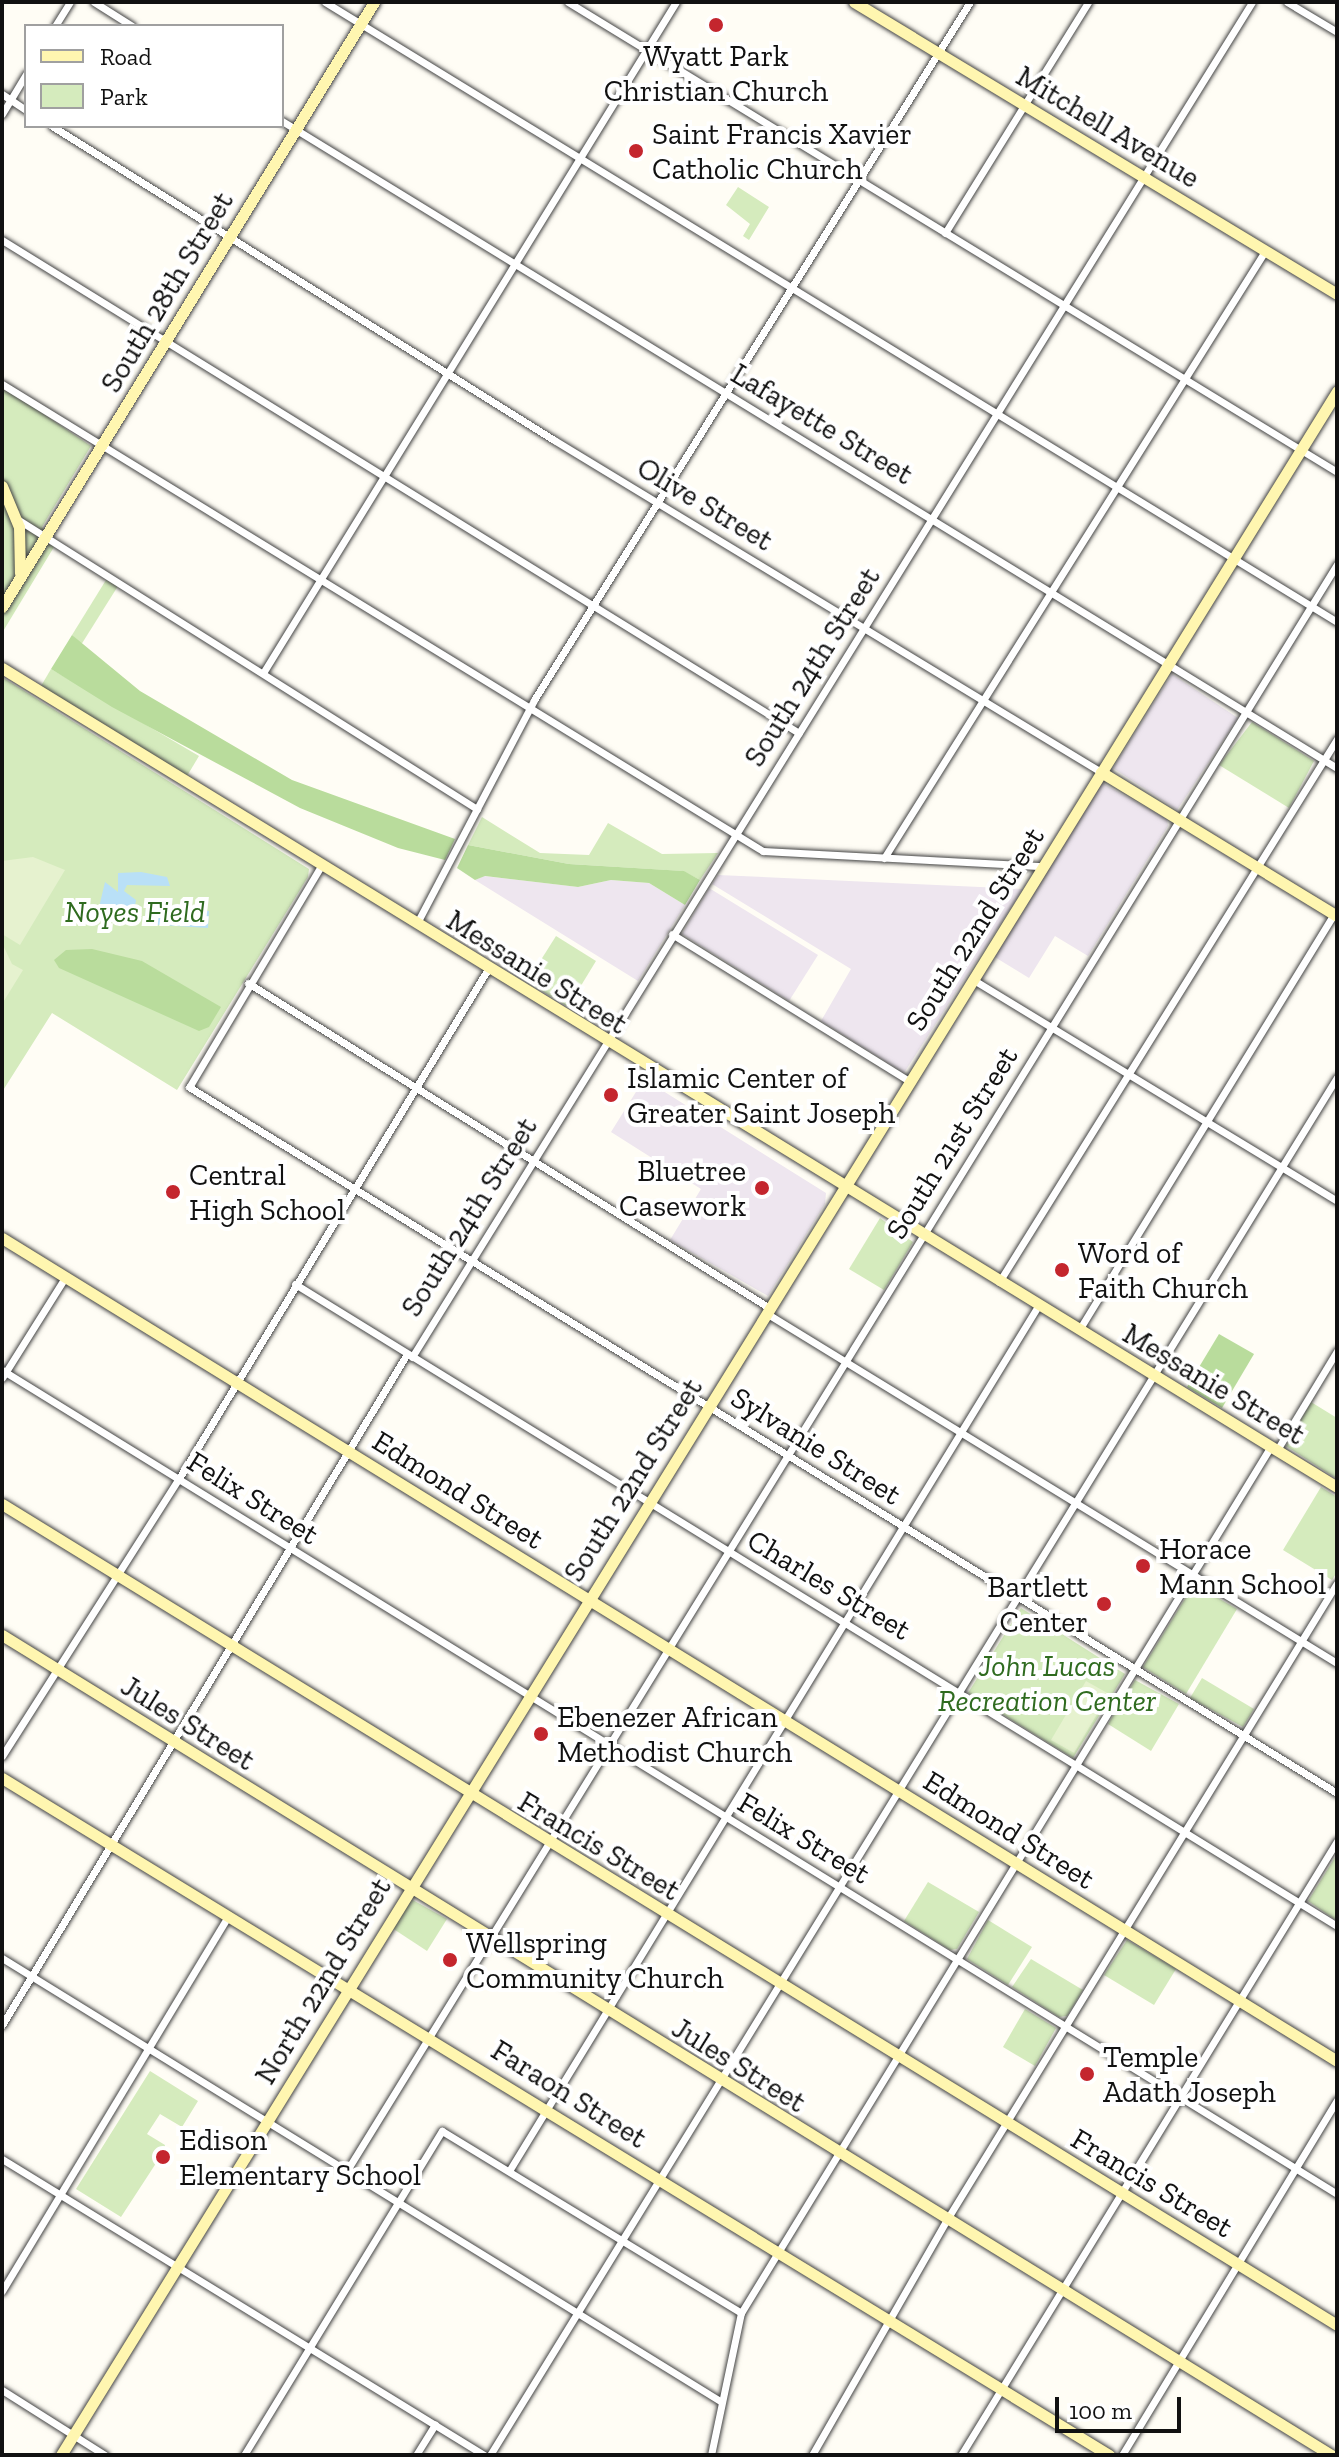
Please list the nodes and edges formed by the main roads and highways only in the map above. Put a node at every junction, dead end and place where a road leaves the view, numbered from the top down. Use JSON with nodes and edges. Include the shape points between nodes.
{"nodes":[{"id":1,"x":374,"y":2,"type":"edge"},
{"id":2,"x":854,"y":2,"type":"edge"},
{"id":3,"x":1337,"y":294,"type":"edge"},
{"id":4,"x":1337,"y":391,"type":"edge"},
{"id":5,"x":2,"y":486,"type":"edge"},
{"id":6,"x":16,"y":585,"type":"junction"},
{"id":7,"x":2,"y":607,"type":"edge"},
{"id":8,"x":2,"y":668,"type":"edge"},
{"id":9,"x":1101,"y":772,"type":"junction"},
{"id":10,"x":1335,"y":915,"type":"edge"},
{"id":11,"x":842,"y":1187,"type":"junction"},
{"id":12,"x":2,"y":1238,"type":"edge"},
{"id":13,"x":1337,"y":1487,"type":"edge"},
{"id":14,"x":2,"y":1504,"type":"edge"},
{"id":15,"x":588,"y":1599,"type":"junction"},
{"id":16,"x":2,"y":1635,"type":"edge"},
{"id":17,"x":528,"y":1697,"type":"joint"},
{"id":18,"x":2,"y":1778,"type":"edge"},
{"id":19,"x":468,"y":1794,"type":"junction"},
{"id":20,"x":409,"y":1887,"type":"junction"},
{"id":21,"x":348,"y":1986,"type":"junction"},
{"id":22,"x":1337,"y":2061,"type":"edge"},
{"id":23,"x":1337,"y":2325,"type":"edge"},
{"id":24,"x":61,"y":2455,"type":"edge"},
{"id":25,"x":1109,"y":2455,"type":"edge"},
{"id":26,"x":1331,"y":2455,"type":"edge"}],
"edges":[{"from":1,"to":6,"type":"main road","name":"South 28th Street"},
{"from":2,"to":3,"type":"main road","name":"Mitchell Avenue"},
{"from":4,"to":9,"type":"main road","name":"South 22nd Street"},
{"from":5,"to":6,"type":"main road","via":[[17,519],[21,568]]},
{"from":6,"to":7,"type":"main road","name":"South 28th Street"},
{"from":8,"to":11,"type":"main road","name":"Messanie Street"},
{"from":9,"to":10,"type":"main road","name":"Olive Street"},
{"from":9,"to":11,"type":"main road","name":"South 22nd Street"},
{"from":11,"to":13,"type":"main road","name":"Messanie Street"},
{"from":11,"to":15,"type":"main road","name":"South 22nd Street"},
{"from":12,"to":15,"type":"main road","name":"Edmond Street"},
{"from":14,"to":19,"type":"main road","name":"Francis Street"},
{"from":15,"to":17,"type":"main road","name":"South 22nd Street"},
{"from":15,"to":22,"type":"main road","name":"Edmond Street"},
{"from":16,"to":20,"type":"main road","name":"Jules Street"},
{"from":17,"to":19,"type":"main road","name":"North 22nd Street"},
{"from":18,"to":21,"type":"main road","name":"Faraon Street"},
{"from":19,"to":20,"type":"main road","name":"North 22nd Street"},
{"from":19,"to":23,"type":"main road","name":"Francis Street"},
{"from":20,"to":21,"type":"main road","name":"North 22nd Street"},
{"from":20,"to":26,"type":"main road","name":"Jules Street"},
{"from":21,"to":24,"type":"main road","name":"North 22nd Street"},
{"from":21,"to":25,"type":"main road","name":"Faraon Street"}]}
